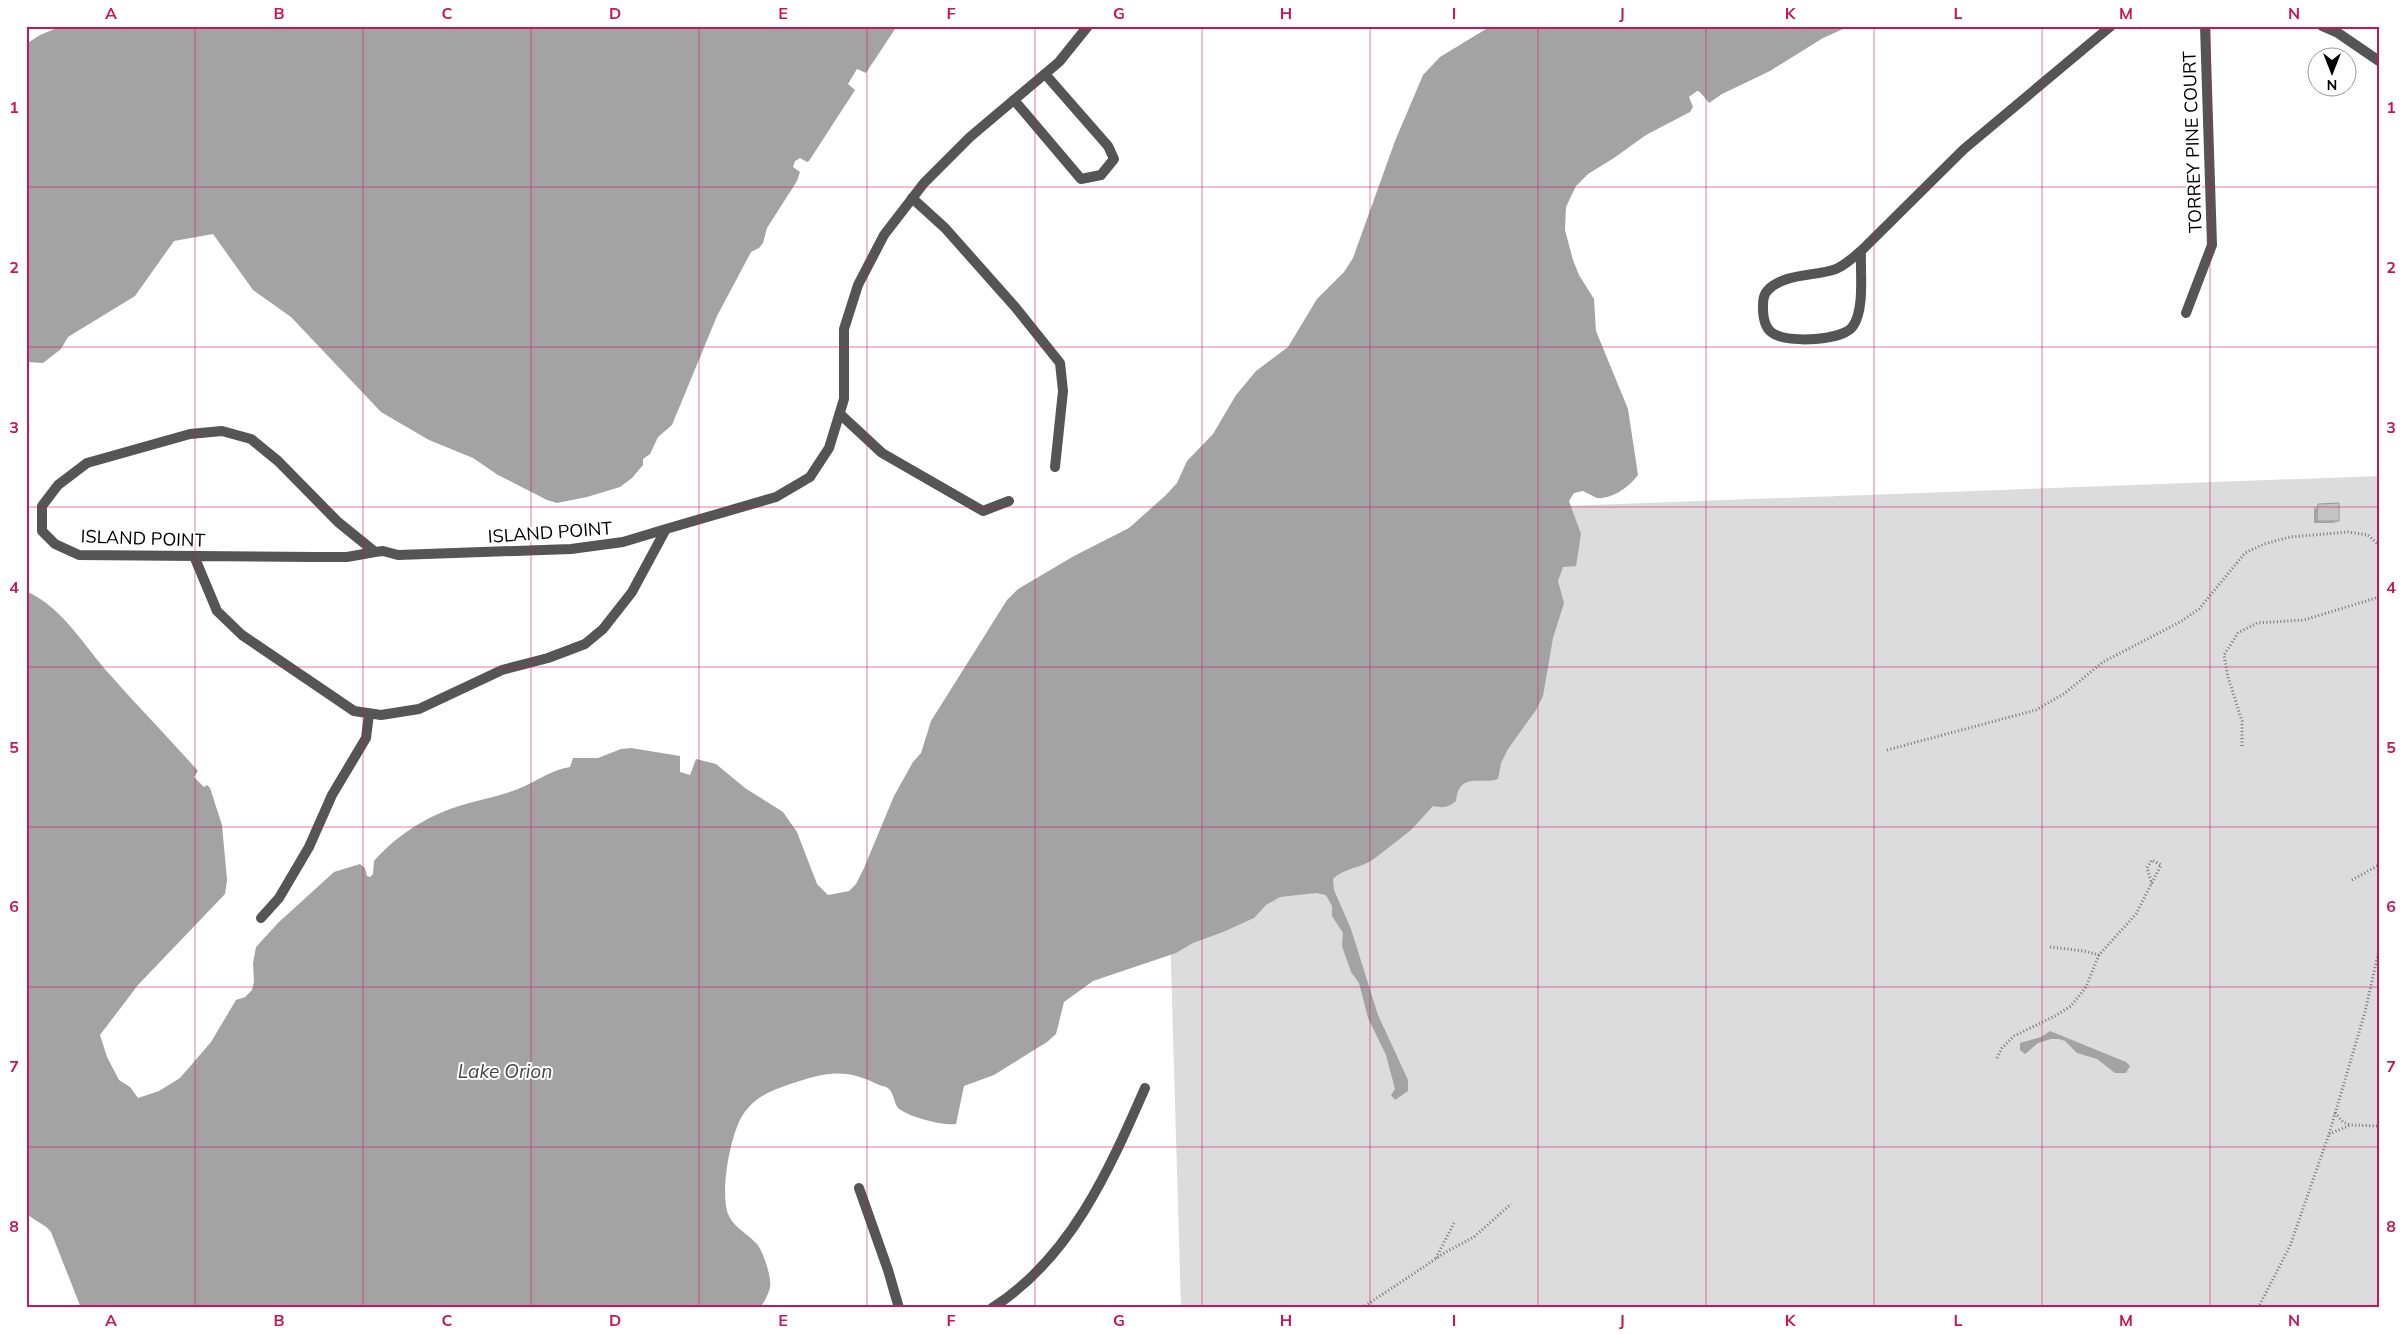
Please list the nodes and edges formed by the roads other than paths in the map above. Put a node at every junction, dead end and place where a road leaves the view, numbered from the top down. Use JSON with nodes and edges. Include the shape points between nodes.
{"nodes":[{"id":1,"x":1088,"y":26,"type":"edge"},
{"id":2,"x":2110,"y":26,"type":"edge"},
{"id":3,"x":2205,"y":26,"type":"edge"},
{"id":4,"x":2322,"y":26,"type":"edge"},
{"id":5,"x":2379,"y":61,"type":"edge"},
{"id":6,"x":1045,"y":74,"type":"junction"},
{"id":7,"x":1014,"y":100,"type":"junction"},
{"id":8,"x":912,"y":198,"type":"junction"},
{"id":9,"x":1861,"y":251,"type":"junction"},
{"id":10,"x":2186,"y":313,"type":"dead end"},
{"id":11,"x":840,"y":414,"type":"junction"},
{"id":12,"x":1055,"y":468,"type":"dead end"},
{"id":13,"x":1009,"y":501,"type":"dead end"},
{"id":14,"x":666,"y":529,"type":"junction"},
{"id":15,"x":375,"y":552,"type":"junction"},
{"id":16,"x":194,"y":556,"type":"junction"},
{"id":17,"x":369,"y":714,"type":"junction"},
{"id":18,"x":261,"y":918,"type":"dead end"},
{"id":19,"x":1145,"y":1088,"type":"dead end"},
{"id":20,"x":859,"y":1188,"type":"dead end"},
{"id":21,"x":899,"y":1308,"type":"edge"},
{"id":22,"x":992,"y":1308,"type":"edge"}],
"edges":[{"from":1,"to":6,"type":"street","name":"ISLAND POINT","via":[[1060,62]]},
{"from":2,"to":9,"type":"street","via":[[1964,149]]},
{"from":3,"to":10,"type":"street","name":"TORREY PINE COURT","via":[[2212,245]]},
{"from":4,"to":5,"type":"street"},
{"from":6,"to":7,"type":"street","name":"ISLAND POINT"},
{"from":6,"to":7,"type":"street","via":[[1108,146],[1114,160],[1101,175],[1081,178]]},
{"from":7,"to":8,"type":"street","name":"ISLAND POINT","via":[[970,137]]},
{"from":8,"to":11,"type":"street","name":"ISLAND POINT","via":[[884,235],[858,284],[844,329],[844,399]]},
{"from":8,"to":12,"type":"street","via":[[945,228],[1016,308],[1060,364],[1063,391]]},
{"from":9,"to":9,"type":"street","via":[[1834,270],[1775,284],[1762,301],[1766,326],[1774,334],[1787,338],[1846,334],[1853,327],[1860,303]]},
{"from":11,"to":13,"type":"street","via":[[882,454],[983,511]]},
{"from":11,"to":14,"type":"street","name":"ISLAND POINT","via":[[829,448],[810,476],[776,497]]},
{"from":14,"to":15,"type":"street","name":"ISLAND POINT","via":[[623,542],[570,549],[398,555]]},
{"from":14,"to":17,"type":"street","via":[[632,592],[603,629],[584,644],[502,670],[419,709]]},
{"from":15,"to":16,"type":"street","name":"ISLAND POINT","via":[[347,557]]},
{"from":15,"to":16,"type":"street","name":"ISLAND POINT","via":[[338,522],[251,439],[222,431],[190,434],[87,463],[58,485],[42,506],[42,531],[55,544],[79,555]]},
{"from":16,"to":17,"type":"street","via":[[218,611],[242,635],[354,711]]},
{"from":17,"to":18,"type":"street","via":[[366,738],[332,795],[309,847],[279,898]]},
{"from":19,"to":22,"type":"street","via":[[1119,1146],[1069,1237],[1016,1292]]},
{"from":20,"to":21,"type":"street"}]}
